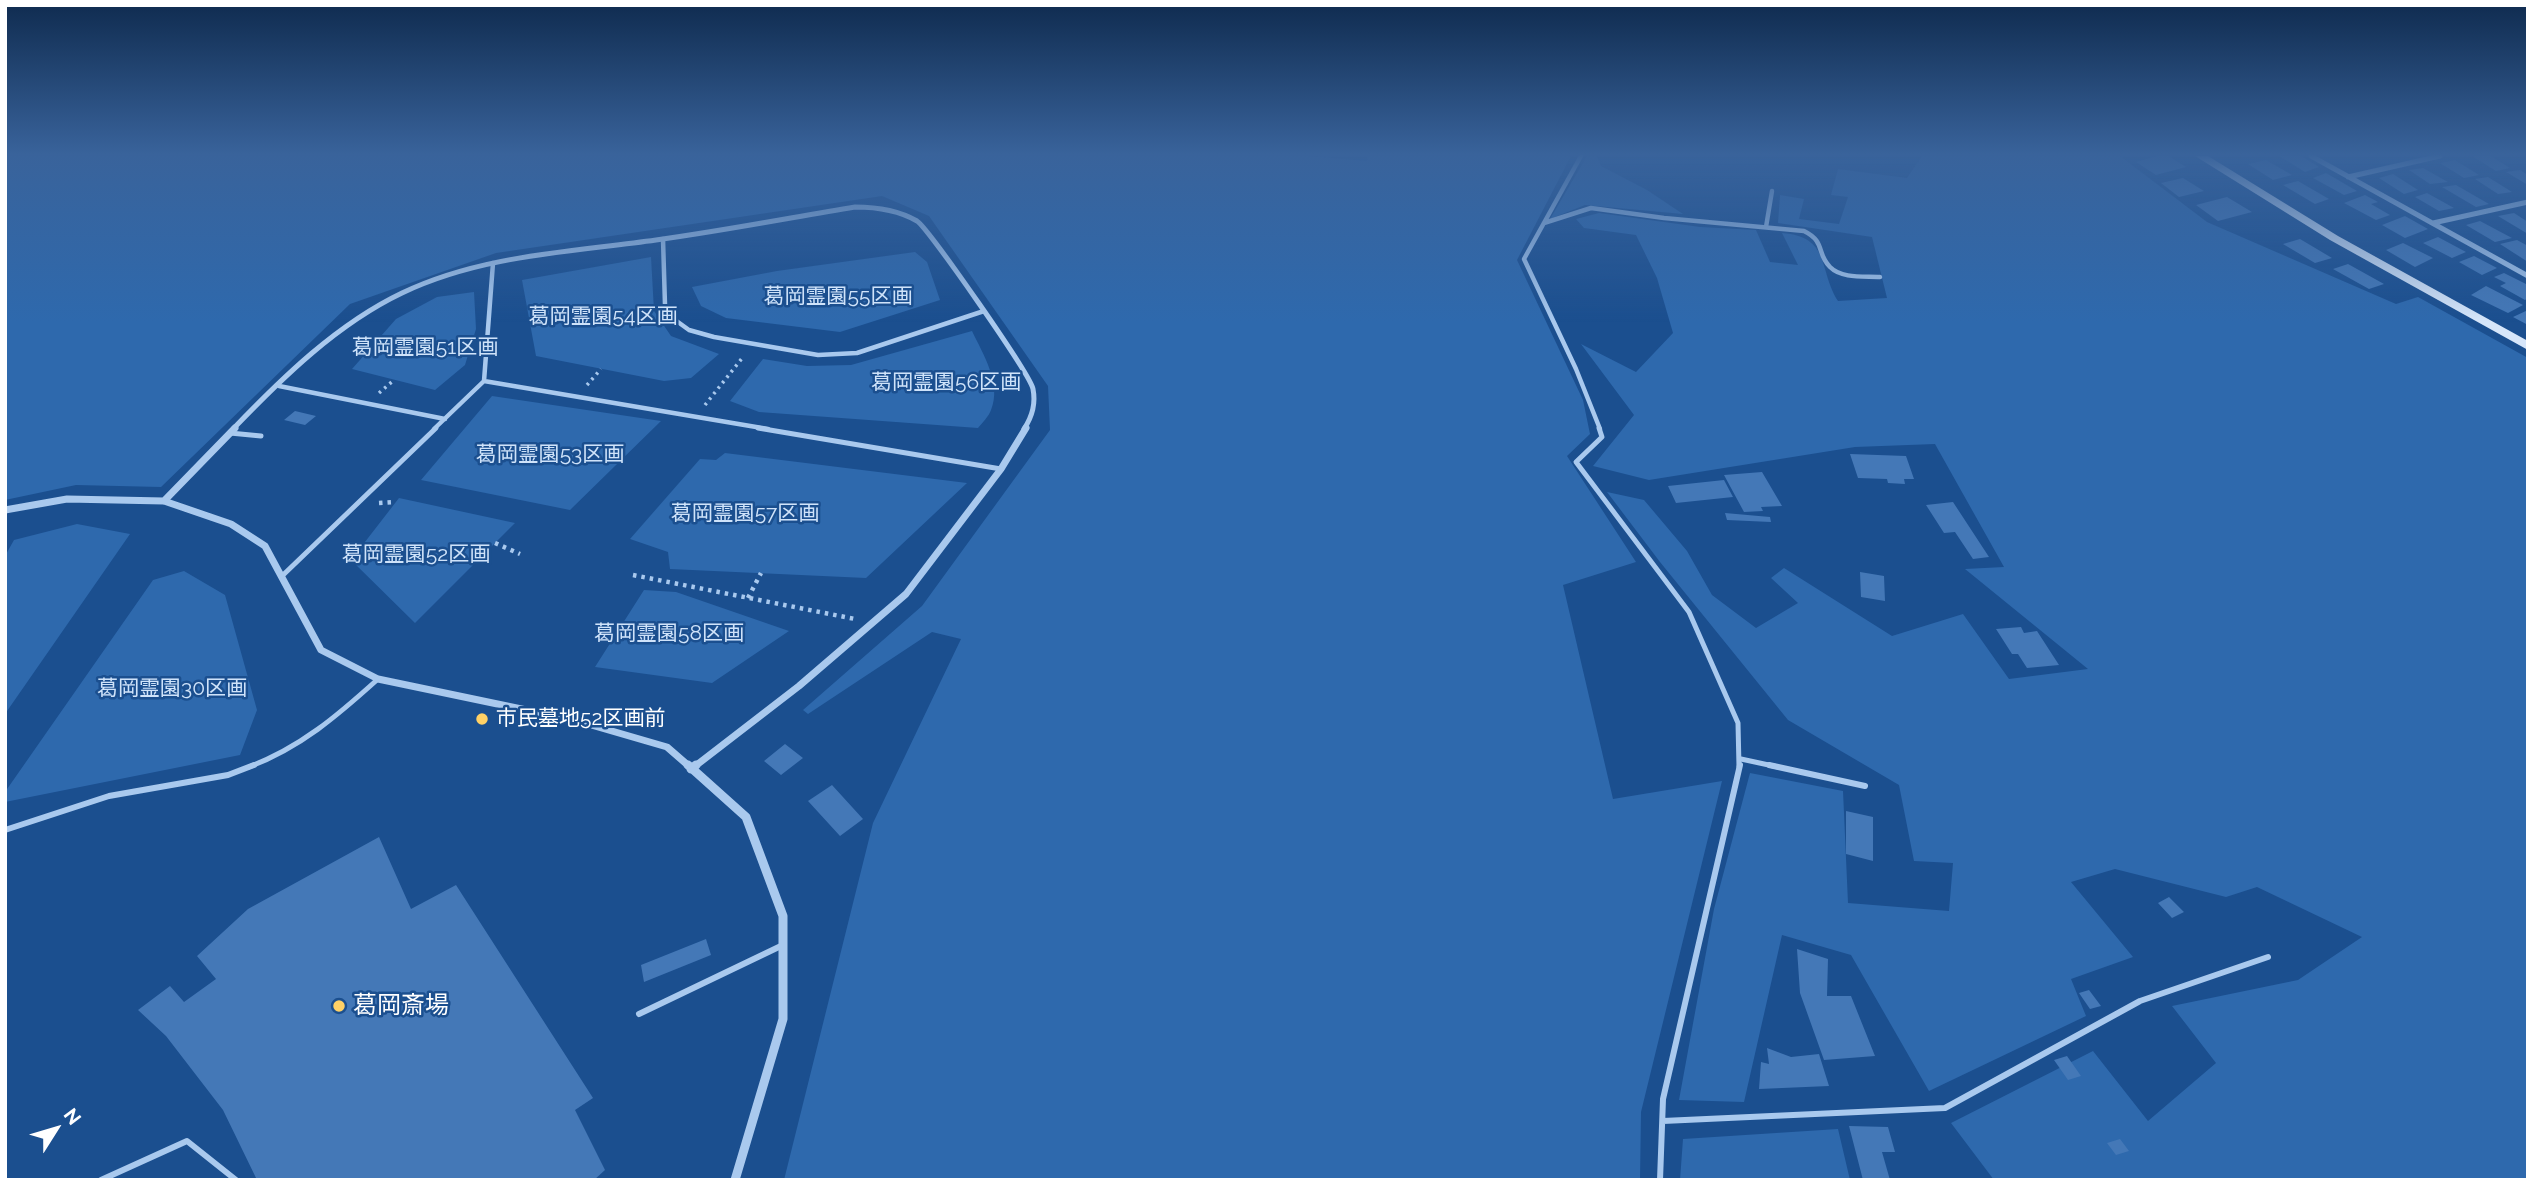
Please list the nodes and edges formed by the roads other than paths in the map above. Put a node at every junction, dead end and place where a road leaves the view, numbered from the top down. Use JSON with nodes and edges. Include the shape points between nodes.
{"nodes":[{"id":1,"x":829,"y":211,"type":"edge"},
{"id":2,"x":890,"y":211,"type":"edge"},
{"id":3,"x":1550,"y":211,"type":"edge"},
{"id":4,"x":1581,"y":211,"type":"edge"},
{"id":5,"x":1615,"y":211,"type":"edge"},
{"id":6,"x":1769,"y":211,"type":"edge"},
{"id":7,"x":2290,"y":211,"type":"edge"},
{"id":8,"x":2410,"y":211,"type":"edge"},
{"id":9,"x":2488,"y":211,"type":"edge"},
{"id":10,"x":1544,"y":223,"type":"junction"},
{"id":11,"x":2433,"y":224,"type":"junction"},
{"id":12,"x":1766,"y":227,"type":"junction"},
{"id":13,"x":663,"y":239,"type":"junction"},
{"id":14,"x":493,"y":263,"type":"junction"},
{"id":15,"x":2526,"y":275,"type":"edge"},
{"id":16,"x":1880,"y":277,"type":"dead end"},
{"id":17,"x":984,"y":311,"type":"junction"},
{"id":18,"x":2528,"y":346,"type":"edge"},
{"id":19,"x":484,"y":381,"type":"junction"},
{"id":20,"x":279,"y":386,"type":"junction"},
{"id":21,"x":445,"y":419,"type":"junction"},
{"id":22,"x":230,"y":433,"type":"junction"},
{"id":23,"x":261,"y":436,"type":"dead end"},
{"id":24,"x":1001,"y":468,"type":"junction"},
{"id":25,"x":164,"y":501,"type":"junction"},
{"id":26,"x":5,"y":510,"type":"edge"},
{"id":27,"x":281,"y":578,"type":"junction"},
{"id":28,"x":377,"y":679,"type":"junction"},
{"id":29,"x":1741,"y":760,"type":"junction"},
{"id":30,"x":691,"y":769,"type":"junction"},
{"id":31,"x":1865,"y":786,"type":"dead end"},
{"id":32,"x":5,"y":831,"type":"edge"},
{"id":33,"x":783,"y":945,"type":"junction"},
{"id":34,"x":2268,"y":957,"type":"dead end"},
{"id":35,"x":639,"y":1014,"type":"dead end"},
{"id":36,"x":1663,"y":1121,"type":"junction"},
{"id":37,"x":101,"y":1180,"type":"edge"},
{"id":38,"x":236,"y":1180,"type":"edge"},
{"id":39,"x":735,"y":1180,"type":"edge"},
{"id":40,"x":1660,"y":1180,"type":"edge"}],
"edges":[{"from":1,"to":13,"type":"street"},
{"from":2,"to":17,"type":"street","via":[[919,222]]},
{"from":3,"to":10,"type":"lane"},
{"from":4,"to":10,"type":"lane"},
{"from":5,"to":12,"type":"lane"},
{"from":6,"to":12,"type":"lane"},
{"from":7,"to":18,"type":"street"},
{"from":8,"to":11,"type":"street"},
{"from":9,"to":11,"type":"street"},
{"from":10,"to":29,"type":"lane","via":[[1524,259],[1592,403],[1602,437],[1576,462],[1689,612],[1738,723]]},
{"from":11,"to":15,"type":"street"},
{"from":12,"to":16,"type":"lane","via":[[1815,235],[1834,271]]},
{"from":13,"to":14,"type":"street"},
{"from":13,"to":17,"type":"lane","via":[[666,305],[671,317],[689,330],[752,345],[818,355],[857,353]]},
{"from":14,"to":19,"type":"lane"},
{"from":14,"to":20,"type":"street","via":[[447,276],[371,310]]},
{"from":17,"to":24,"type":"street","via":[[1033,387],[1033,415]]},
{"from":19,"to":21,"type":"lane"},
{"from":19,"to":24,"type":"lane"},
{"from":20,"to":21,"type":"lane"},
{"from":20,"to":22,"type":"street"},
{"from":21,"to":27,"type":"lane"},
{"from":22,"to":23,"type":"lane"},
{"from":22,"to":25,"type":"street"},
{"from":24,"to":30,"type":"street","via":[[906,594],[799,686]]},
{"from":25,"to":26,"type":"street","via":[[67,499]]},
{"from":25,"to":27,"type":"street","via":[[231,524],[265,547]]},
{"from":27,"to":28,"type":"street","via":[[321,650]]},
{"from":28,"to":30,"type":"street","via":[[587,724],[667,747]]},
{"from":28,"to":32,"type":"lane","via":[[283,754],[228,775],[109,796]]},
{"from":29,"to":31,"type":"lane"},
{"from":29,"to":36,"type":"lane","via":[[1663,1099]]},
{"from":30,"to":33,"type":"street","via":[[746,817],[783,915]]},
{"from":33,"to":35,"type":"lane"},
{"from":33,"to":39,"type":"street","via":[[783,1019]]},
{"from":34,"to":36,"type":"lane","via":[[2140,1001],[1945,1108]]},
{"from":36,"to":40,"type":"lane"},
{"from":37,"to":38,"type":"lane","via":[[187,1141]]}]}
